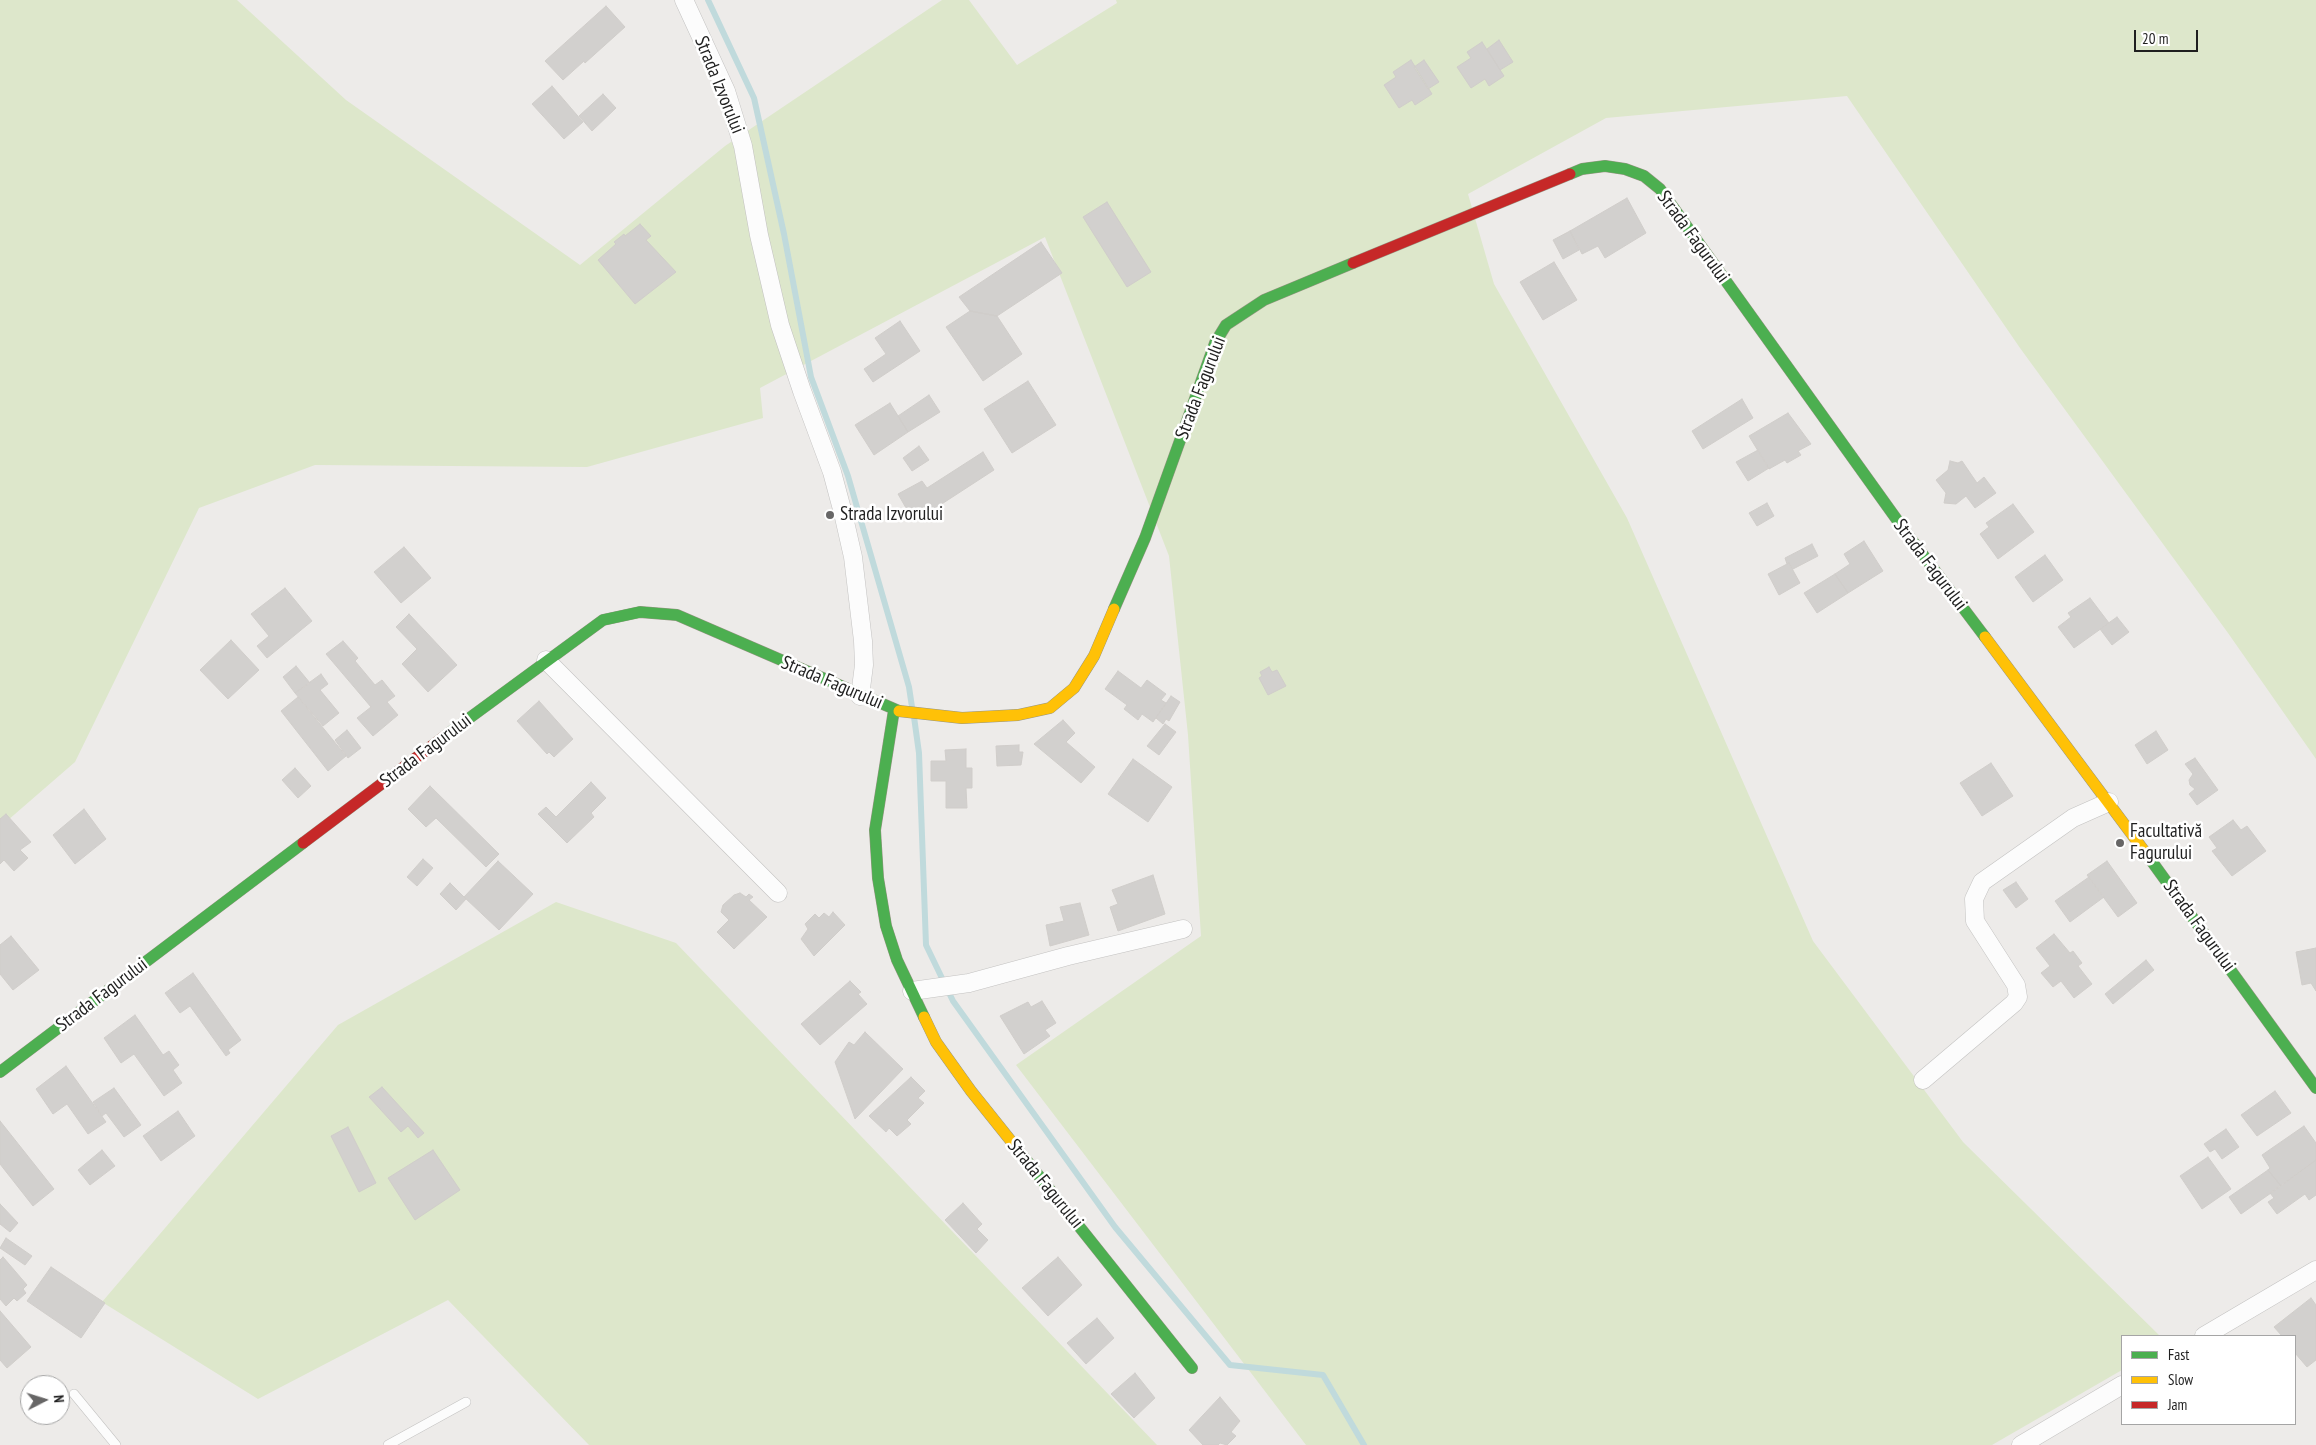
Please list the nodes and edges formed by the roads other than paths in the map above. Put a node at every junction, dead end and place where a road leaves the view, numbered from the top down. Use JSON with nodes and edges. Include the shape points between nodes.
{"nodes":[{"id":1,"x":684,"y":0,"type":"edge"},
{"id":2,"x":546,"y":660,"type":"junction"},
{"id":3,"x":860,"y":696,"type":"junction"},
{"id":4,"x":898,"y":710,"type":"junction"},
{"id":5,"x":2109,"y":802,"type":"junction"},
{"id":6,"x":778,"y":893,"type":"dead end"},
{"id":7,"x":1182,"y":929,"type":"dead end"},
{"id":8,"x":912,"y":992,"type":"junction"},
{"id":9,"x":0,"y":1072,"type":"edge"},
{"id":10,"x":1923,"y":1080,"type":"dead end"},
{"id":11,"x":2316,"y":1088,"type":"edge"},
{"id":12,"x":2316,"y":1270,"type":"edge"},
{"id":13,"x":2206,"y":1335,"type":"edge"},
{"id":14,"x":1192,"y":1368,"type":"dead end"},
{"id":15,"x":2121,"y":1386,"type":"edge"},
{"id":16,"x":74,"y":1394,"type":"dead end"},
{"id":17,"x":466,"y":1402,"type":"dead end"},
{"id":18,"x":116,"y":1445,"type":"edge"},
{"id":19,"x":388,"y":1445,"type":"edge"},
{"id":20,"x":2021,"y":1445,"type":"edge"}],
"edges":[{"from":1,"to":3,"type":"street","name":"Strada Izvorului","via":[[726,91],[743,146],[780,325],[839,496],[853,557],[859,603],[864,665]]},
{"from":2,"to":3,"type":"street","name":"Strada Fagurului","via":[[603,620],[640,612],[660,612],[677,615]]},
{"from":2,"to":6,"type":"street"},
{"from":2,"to":9,"type":"street","name":"Strada Fagurului"},
{"from":3,"to":4,"type":"street","name":"Strada Fagurului"},
{"from":4,"to":5,"type":"street","name":"Strada Fagurului","via":[[962,718],[1018,715],[1050,708],[1074,688],[1094,656],[1131,573],[1214,343],[1232,321],[1264,300],[1582,169],[1605,166],[1644,176],[1660,189],[1905,531]]},
{"from":4,"to":8,"type":"street","name":"Strada Fagurului","via":[[882,776],[875,830],[886,926]]},
{"from":5,"to":10,"type":"street","via":[[2073,818],[1982,882],[1974,899],[1975,921],[2016,985],[2018,997]]},
{"from":5,"to":11,"type":"street","name":"Strada Fagurului"},
{"from":7,"to":8,"type":"street","via":[[956,985]]},
{"from":8,"to":14,"type":"street","name":"Strada Fagurului","via":[[936,1042],[971,1091]]},
{"from":12,"to":13,"type":"street"},
{"from":15,"to":20,"type":"street"},
{"from":16,"to":18,"type":"lane"},
{"from":17,"to":19,"type":"lane"}]}
